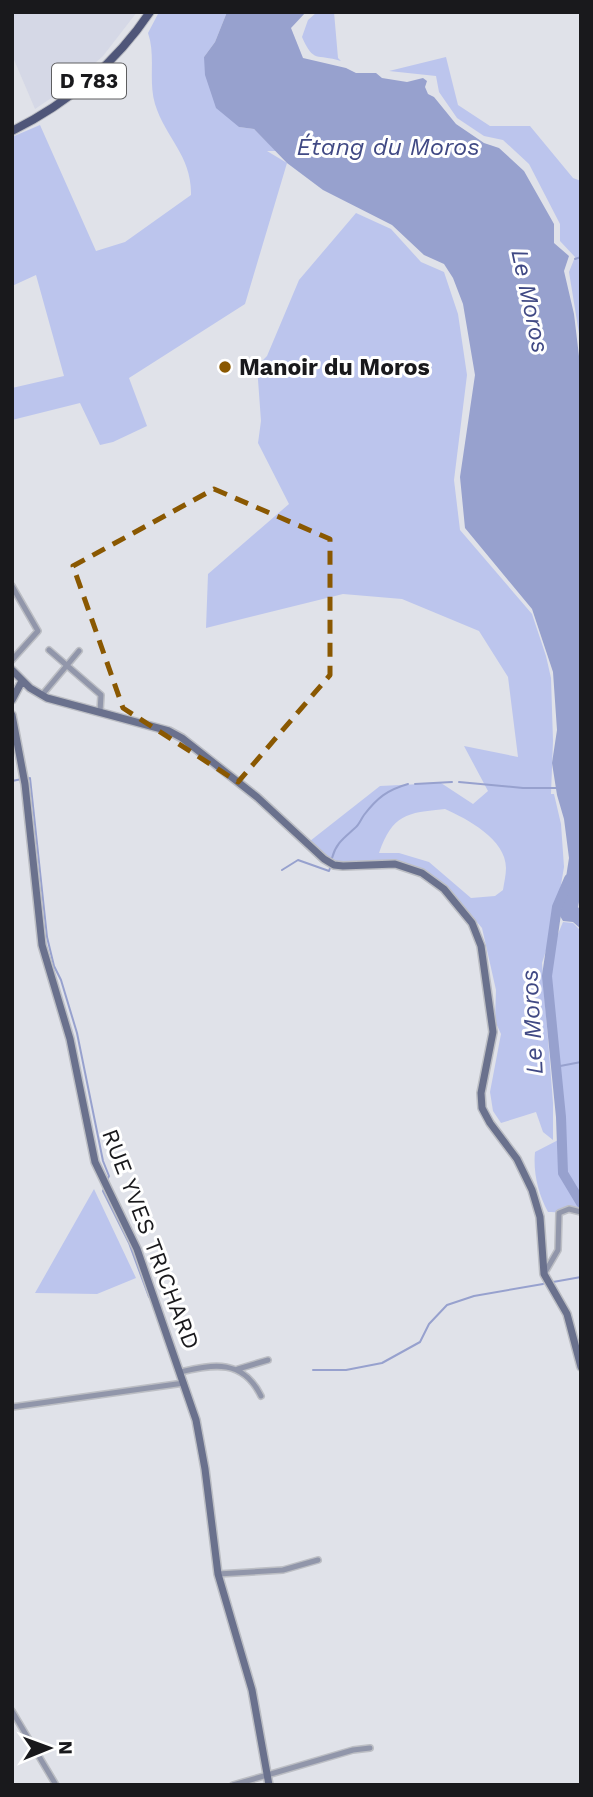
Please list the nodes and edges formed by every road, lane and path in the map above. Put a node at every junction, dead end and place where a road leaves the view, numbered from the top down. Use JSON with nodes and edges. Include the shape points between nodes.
{"nodes":[{"id":1,"x":150,"y":12,"type":"edge"},
{"id":2,"x":12,"y":131,"type":"edge"},
{"id":3,"x":12,"y":586,"type":"edge"},
{"id":4,"x":49,"y":650,"type":"dead end"},
{"id":5,"x":79,"y":651,"type":"dead end"},
{"id":6,"x":12,"y":660,"type":"edge"},
{"id":7,"x":66,"y":666,"type":"junction"},
{"id":8,"x":12,"y":670,"type":"edge"},
{"id":9,"x":18,"y":681,"type":"edge"},
{"id":10,"x":42,"y":695,"type":"junction"},
{"id":11,"x":12,"y":700,"type":"edge"},
{"id":12,"x":100,"y":712,"type":"junction"},
{"id":13,"x":12,"y":715,"type":"edge"},
{"id":14,"x":581,"y":1212,"type":"edge"},
{"id":15,"x":544,"y":1274,"type":"junction"},
{"id":16,"x":268,"y":1360,"type":"dead end"},
{"id":17,"x":581,"y":1367,"type":"edge"},
{"id":18,"x":238,"y":1369,"type":"junction"},
{"id":19,"x":180,"y":1372,"type":"junction"},
{"id":20,"x":184,"y":1383,"type":"junction"},
{"id":21,"x":261,"y":1396,"type":"dead end"},
{"id":22,"x":12,"y":1407,"type":"edge"},
{"id":23,"x":318,"y":1560,"type":"dead end"},
{"id":24,"x":218,"y":1574,"type":"junction"},
{"id":25,"x":12,"y":1711,"type":"edge"},
{"id":26,"x":370,"y":1748,"type":"dead end"},
{"id":27,"x":267,"y":1775,"type":"junction"},
{"id":28,"x":56,"y":1785,"type":"edge"},
{"id":29,"x":233,"y":1785,"type":"edge"},
{"id":30,"x":269,"y":1785,"type":"edge"}],
"edges":[{"from":1,"to":2,"type":"main road","number":"D 783","via":[[90,80],[49,111]]},
{"from":3,"to":6,"type":"street","via":[[38,631]]},
{"from":4,"to":7,"type":"street"},
{"from":5,"to":7,"type":"street"},
{"from":7,"to":10,"type":"street"},
{"from":7,"to":12,"type":"street","via":[[102,695]]},
{"from":8,"to":9,"type":"main road"},
{"from":9,"to":10,"type":"main road"},
{"from":9,"to":11,"type":"main road"},
{"from":10,"to":12,"type":"main road"},
{"from":12,"to":15,"type":"main road","via":[[182,738],[334,865],[395,864],[422,873],[444,889],[472,923],[481,946],[493,1032],[482,1108],[532,1190],[540,1217]]},
{"from":13,"to":19,"type":"main road","name":"RUE YVES TRICHARD","via":[[25,784],[42,945],[70,1039],[90,1140],[102,1179],[137,1249]]},
{"from":14,"to":15,"type":"street","via":[[567,1209],[559,1213],[558,1250]]},
{"from":15,"to":17,"type":"main road","via":[[567,1314]]},
{"from":16,"to":18,"type":"street"},
{"from":18,"to":19,"type":"street","via":[[214,1365]]},
{"from":18,"to":21,"type":"street"},
{"from":19,"to":20,"type":"main road","name":"RUE YVES TRICHARD"},
{"from":20,"to":22,"type":"street"},
{"from":20,"to":24,"type":"main road","name":"RUE YVES TRICHARD","via":[[201,1443]]},
{"from":23,"to":24,"type":"street","via":[[283,1570]]},
{"from":24,"to":27,"type":"main road","name":"RUE YVES TRICHARD","via":[[251,1690]]},
{"from":25,"to":28,"type":"street"},
{"from":26,"to":27,"type":"street"},
{"from":27,"to":29,"type":"street"},
{"from":27,"to":30,"type":"main road","name":"RUE YVES TRICHARD"}]}
